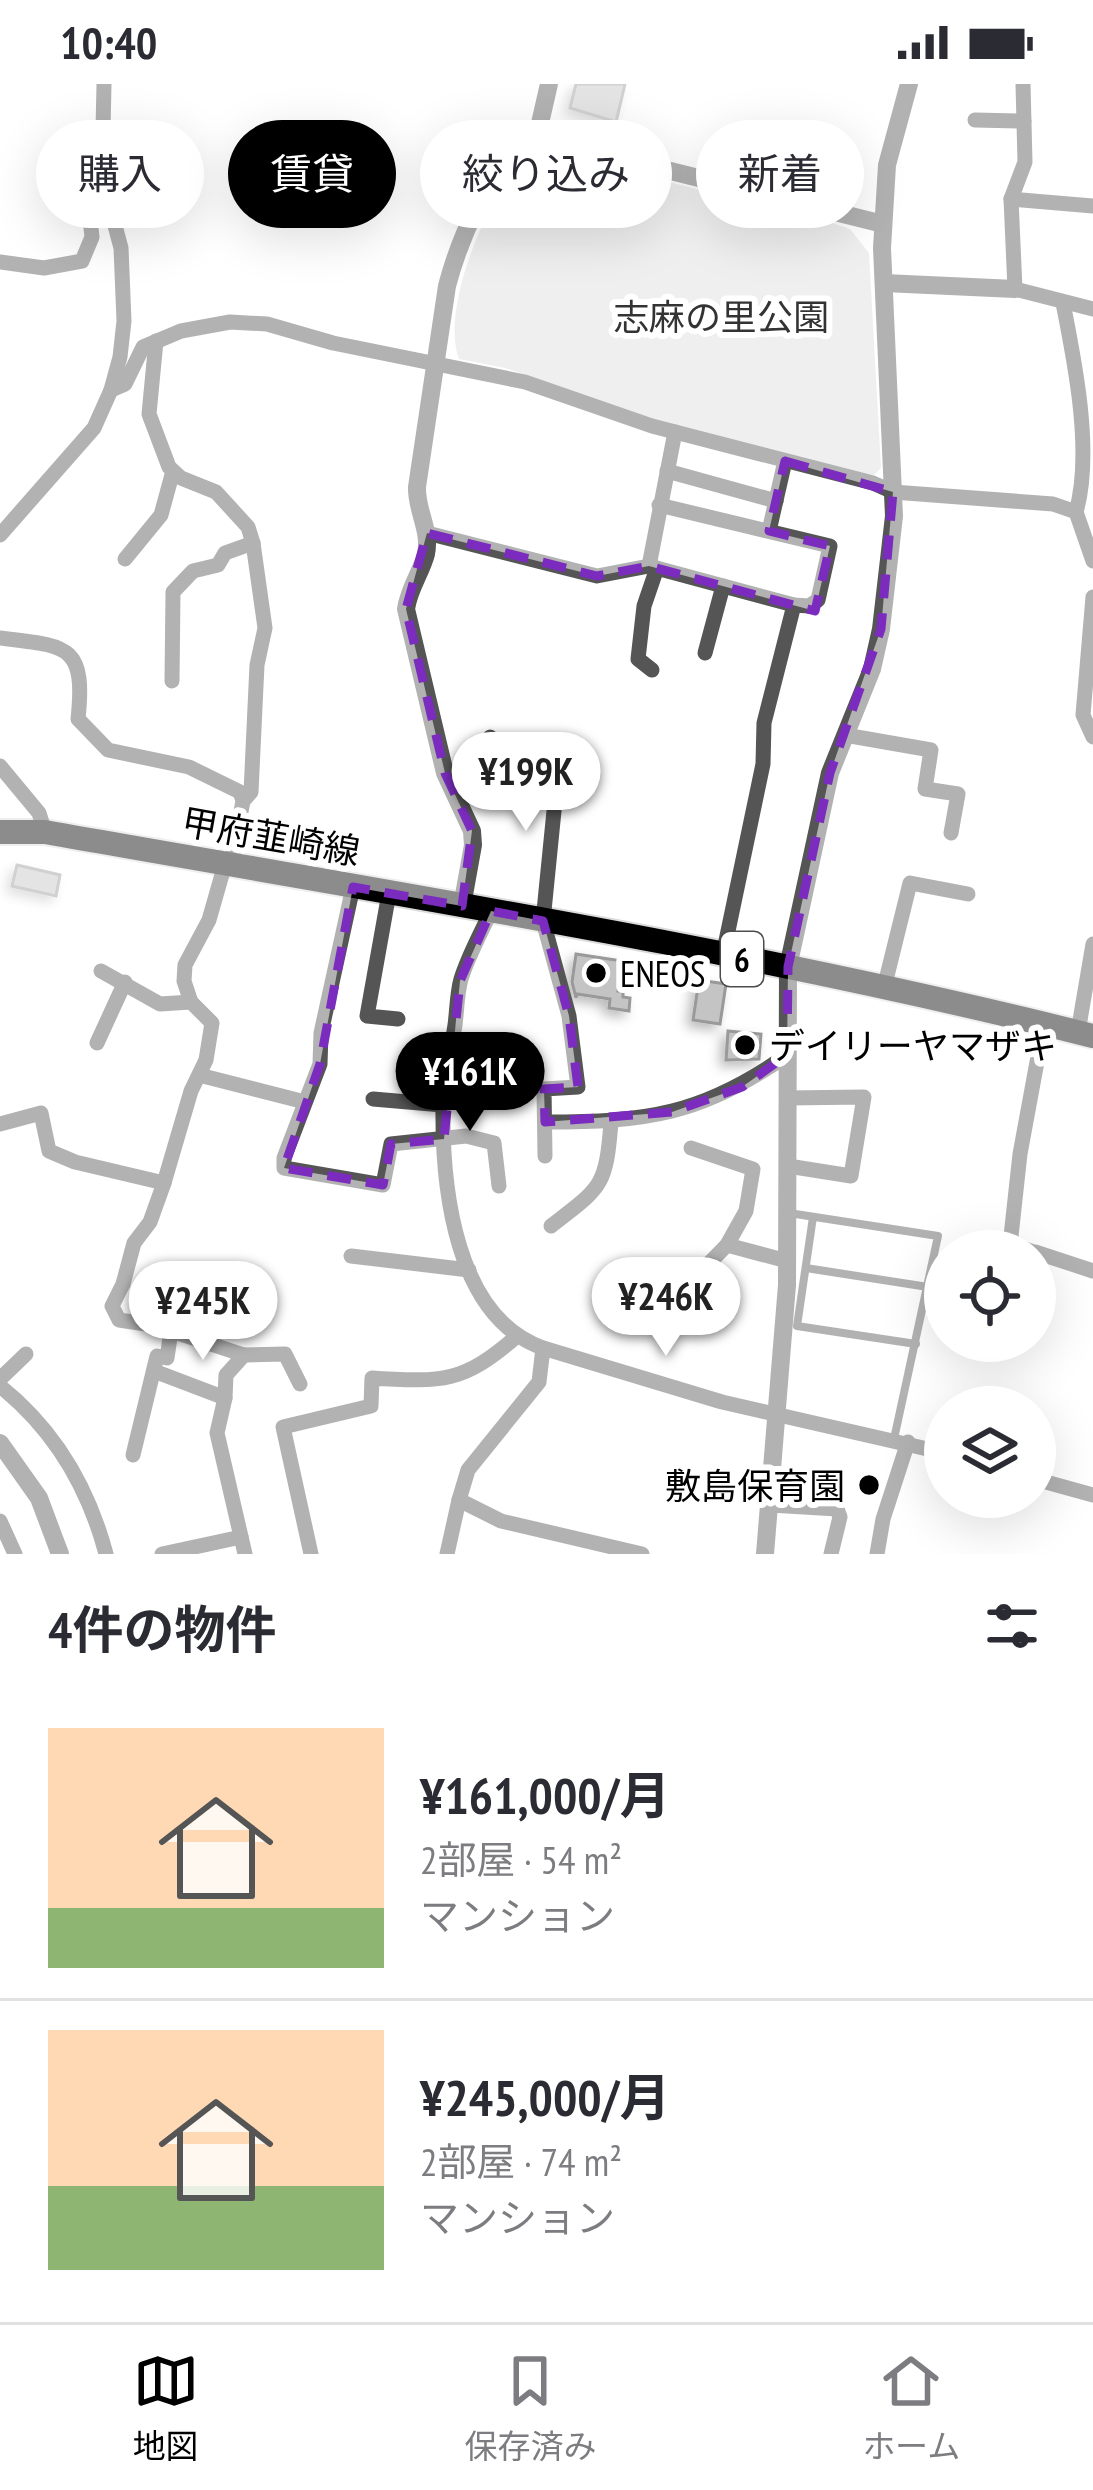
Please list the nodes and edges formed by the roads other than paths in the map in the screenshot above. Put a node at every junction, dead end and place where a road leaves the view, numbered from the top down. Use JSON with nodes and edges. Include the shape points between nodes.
{"nodes":[{"id":1,"x":104,"y":84,"type":"edge"},
{"id":2,"x":549,"y":84,"type":"edge"},
{"id":3,"x":909,"y":84,"type":"edge"},
{"id":4,"x":1023,"y":84,"type":"edge"},
{"id":5,"x":104,"y":120,"type":"edge"},
{"id":6,"x":541,"y":120,"type":"edge"},
{"id":7,"x":975,"y":120,"type":"dead end"},
{"id":8,"x":1024,"y":121,"type":"junction"},
{"id":9,"x":672,"y":171,"type":"edge"},
{"id":10,"x":1010,"y":200,"type":"junction"},
{"id":11,"x":1093,"y":206,"type":"edge"},
{"id":12,"x":884,"y":224,"type":"junction"},
{"id":13,"x":92,"y":228,"type":"edge"},
{"id":14,"x":116,"y":228,"type":"edge"},
{"id":15,"x":469,"y":228,"type":"edge"},
{"id":16,"x":0,"y":262,"type":"edge"},
{"id":17,"x":884,"y":283,"type":"junction"},
{"id":18,"x":1015,"y":289,"type":"junction"},
{"id":19,"x":1063,"y":303,"type":"junction"},
{"id":20,"x":1093,"y":309,"type":"edge"},
{"id":21,"x":156,"y":341,"type":"junction"},
{"id":22,"x":434,"y":366,"type":"junction"},
{"id":23,"x":112,"y":390,"type":"junction"},
{"id":24,"x":675,"y":432,"type":"junction"},
{"id":25,"x":785,"y":461,"type":"junction"},
{"id":26,"x":173,"y":471,"type":"junction"},
{"id":27,"x":667,"y":471,"type":"junction"},
{"id":28,"x":893,"y":492,"type":"junction"},
{"id":29,"x":776,"y":501,"type":"junction"},
{"id":30,"x":659,"y":505,"type":"junction"},
{"id":31,"x":1076,"y":512,"type":"junction"},
{"id":32,"x":769,"y":531,"type":"junction"},
{"id":33,"x":427,"y":532,"type":"junction"},
{"id":34,"x":0,"y":535,"type":"edge"},
{"id":35,"x":253,"y":543,"type":"junction"},
{"id":36,"x":125,"y":559,"type":"dead end"},
{"id":37,"x":1093,"y":561,"type":"edge"},
{"id":38,"x":653,"y":567,"type":"junction"},
{"id":39,"x":723,"y":586,"type":"junction"},
{"id":40,"x":1093,"y":597,"type":"edge"},
{"id":41,"x":794,"y":605,"type":"junction"},
{"id":42,"x":0,"y":638,"type":"edge"},
{"id":43,"x":705,"y":653,"type":"dead end"},
{"id":44,"x":652,"y":670,"type":"dead end"},
{"id":45,"x":172,"y":681,"type":"dead end"},
{"id":46,"x":1089,"y":700,"type":"edge"},
{"id":47,"x":845,"y":735,"type":"junction"},
{"id":48,"x":490,"y":737,"type":"dead end"},
{"id":49,"x":1093,"y":737,"type":"edge"},
{"id":50,"x":560,"y":751,"type":"dead end"},
{"id":51,"x":0,"y":766,"type":"edge"},
{"id":52,"x":557,"y":780,"type":"junction"},
{"id":53,"x":243,"y":800,"type":"junction"},
{"id":54,"x":0,"y":832,"type":"edge"},
{"id":55,"x":45,"y":832,"type":"junction"},
{"id":56,"x":950,"y":833,"type":"dead end"},
{"id":57,"x":228,"y":864,"type":"junction"},
{"id":58,"x":353,"y":887,"type":"junction"},
{"id":59,"x":389,"y":893,"type":"junction"},
{"id":60,"x":968,"y":894,"type":"dead end"},
{"id":61,"x":462,"y":906,"type":"junction"},
{"id":62,"x":491,"y":911,"type":"junction"},
{"id":63,"x":543,"y":921,"type":"junction"},
{"id":64,"x":1093,"y":944,"type":"edge"},
{"id":65,"x":723,"y":955,"type":"junction"},
{"id":66,"x":788,"y":968,"type":"junction"},
{"id":67,"x":101,"y":971,"type":"dead end"},
{"id":68,"x":125,"y":982,"type":"junction"},
{"id":69,"x":884,"y":988,"type":"junction"},
{"id":70,"x":191,"y":1002,"type":"junction"},
{"id":71,"x":398,"y":1019,"type":"dead end"},
{"id":72,"x":1044,"y":1024,"type":"junction"},
{"id":73,"x":1086,"y":1034,"type":"edge"},
{"id":74,"x":97,"y":1043,"type":"dead end"},
{"id":75,"x":787,"y":1055,"type":"junction"},
{"id":76,"x":199,"y":1075,"type":"junction"},
{"id":77,"x":788,"y":1098,"type":"junction"},
{"id":78,"x":373,"y":1099,"type":"dead end"},
{"id":79,"x":305,"y":1102,"type":"junction"},
{"id":80,"x":443,"y":1105,"type":"junction"},
{"id":81,"x":544,"y":1122,"type":"junction"},
{"id":82,"x":611,"y":1122,"type":"junction"},
{"id":83,"x":0,"y":1124,"type":"edge"},
{"id":84,"x":444,"y":1139,"type":"junction"},
{"id":85,"x":691,"y":1148,"type":"dead end"},
{"id":86,"x":545,"y":1156,"type":"dead end"},
{"id":87,"x":788,"y":1166,"type":"junction"},
{"id":88,"x":164,"y":1183,"type":"junction"},
{"id":89,"x":499,"y":1186,"type":"dead end"},
{"id":90,"x":788,"y":1213,"type":"junction"},
{"id":91,"x":813,"y":1217,"type":"junction"},
{"id":92,"x":550,"y":1226,"type":"dead end"},
{"id":93,"x":1012,"y":1230,"type":"edge"},
{"id":94,"x":924,"y":1234,"type":"edge"},
{"id":95,"x":728,"y":1245,"type":"junction"},
{"id":96,"x":351,"y":1256,"type":"dead end"},
{"id":97,"x":1056,"y":1259,"type":"edge"},
{"id":98,"x":796,"y":1264,"type":"junction"},
{"id":99,"x":469,"y":1270,"type":"junction"},
{"id":100,"x":1093,"y":1271,"type":"edge"},
{"id":101,"x":924,"y":1286,"type":"edge"},
{"id":102,"x":682,"y":1292,"type":"dead end"},
{"id":103,"x":924,"y":1306,"type":"edge"},
{"id":104,"x":171,"y":1331,"type":"junction"},
{"id":105,"x":517,"y":1336,"type":"junction"},
{"id":106,"x":916,"y":1344,"type":"junction"},
{"id":107,"x":544,"y":1348,"type":"junction"},
{"id":108,"x":26,"y":1354,"type":"dead end"},
{"id":109,"x":244,"y":1354,"type":"junction"},
{"id":110,"x":154,"y":1371,"type":"junction"},
{"id":111,"x":0,"y":1382,"type":"edge"},
{"id":112,"x":301,"y":1384,"type":"dead end"},
{"id":113,"x":225,"y":1398,"type":"junction"},
{"id":114,"x":777,"y":1413,"type":"junction"},
{"id":115,"x":901,"y":1441,"type":"junction"},
{"id":116,"x":0,"y":1443,"type":"edge"},
{"id":117,"x":924,"y":1447,"type":"edge"},
{"id":118,"x":133,"y":1455,"type":"dead end"},
{"id":119,"x":1056,"y":1485,"type":"edge"},
{"id":120,"x":1093,"y":1495,"type":"edge"},
{"id":121,"x":459,"y":1500,"type":"junction"},
{"id":122,"x":770,"y":1504,"type":"junction"},
{"id":123,"x":0,"y":1521,"type":"edge"},
{"id":124,"x":243,"y":1545,"type":"edge"},
{"id":125,"x":572,"y":1546,"type":"edge"},
{"id":126,"x":170,"y":1553,"type":"edge"},
{"id":127,"x":15,"y":1554,"type":"edge"},
{"id":128,"x":60,"y":1554,"type":"edge"},
{"id":129,"x":106,"y":1554,"type":"edge"},
{"id":130,"x":311,"y":1554,"type":"edge"},
{"id":131,"x":447,"y":1554,"type":"edge"},
{"id":132,"x":642,"y":1554,"type":"edge"},
{"id":133,"x":765,"y":1554,"type":"edge"},
{"id":134,"x":831,"y":1554,"type":"edge"},
{"id":135,"x":877,"y":1554,"type":"edge"}],
"edges":[{"from":1,"to":5,"type":"street"},
{"from":2,"to":6,"type":"street"},
{"from":3,"to":12,"type":"street","via":[[886,165]]},
{"from":4,"to":8,"type":"street"},
{"from":7,"to":8,"type":"street"},
{"from":8,"to":10,"type":"street","via":[[1024,162]]},
{"from":9,"to":12,"type":"street"},
{"from":10,"to":11,"type":"street"},
{"from":10,"to":18,"type":"street"},
{"from":12,"to":17,"type":"street"},
{"from":13,"to":16,"type":"street","via":[[88,252],[66,267]]},
{"from":14,"to":23,"type":"street","via":[[124,321]]},
{"from":15,"to":22,"type":"street","via":[[455,256]]},
{"from":17,"to":18,"type":"street"},
{"from":17,"to":28,"type":"street"},
{"from":18,"to":19,"type":"street"},
{"from":19,"to":20,"type":"street"},
{"from":19,"to":31,"type":"street","via":[[1083,440]]},
{"from":21,"to":22,"type":"street","via":[[243,321]]},
{"from":21,"to":23,"type":"street"},
{"from":21,"to":26,"type":"street","via":[[148,414]]},
{"from":22,"to":24,"type":"street","via":[[524,382]]},
{"from":22,"to":33,"type":"street","via":[[417,487]]},
{"from":23,"to":34,"type":"street","via":[[94,428]]},
{"from":24,"to":25,"type":"street"},
{"from":24,"to":27,"type":"street"},
{"from":25,"to":28,"type":"street"},
{"from":25,"to":29,"type":"street"},
{"from":26,"to":35,"type":"street","via":[[216,491]]},
{"from":26,"to":36,"type":"street","via":[[161,515]]},
{"from":27,"to":29,"type":"street"},
{"from":27,"to":30,"type":"street"},
{"from":28,"to":31,"type":"street"},
{"from":28,"to":47,"type":"street","via":[[881,629]]},
{"from":29,"to":32,"type":"street"},
{"from":30,"to":32,"type":"street"},
{"from":30,"to":38,"type":"street"},
{"from":31,"to":37,"type":"street"},
{"from":32,"to":41,"type":"street","via":[[830,546],[818,600]]},
{"from":33,"to":38,"type":"street","via":[[597,576]]},
{"from":33,"to":61,"type":"street","via":[[406,609],[445,772],[472,831]]},
{"from":35,"to":45,"type":"street","via":[[193,571],[173,592]]},
{"from":35,"to":53,"type":"street","via":[[265,628],[251,792]]},
{"from":38,"to":39,"type":"street"},
{"from":38,"to":44,"type":"street","via":[[638,658]]},
{"from":39,"to":41,"type":"street"},
{"from":39,"to":43,"type":"street"},
{"from":40,"to":46,"type":"street"},
{"from":41,"to":65,"type":"street"},
{"from":42,"to":53,"type":"street","via":[[64,650],[77,663],[78,718],[108,750],[189,767]]},
{"from":46,"to":49,"type":"street","via":[[1082,715]]},
{"from":47,"to":56,"type":"street","via":[[931,751],[926,789],[958,794]]},
{"from":47,"to":66,"type":"street"},
{"from":48,"to":52,"type":"street","via":[[501,770]]},
{"from":50,"to":52,"type":"street"},
{"from":51,"to":55,"type":"street"},
{"from":52,"to":63,"type":"street"},
{"from":53,"to":57,"type":"street"},
{"from":54,"to":55,"type":"main road","name":"甲府韮崎線","number":"6"},
{"from":55,"to":57,"type":"main road","name":"甲府韮崎線","number":"6"},
{"from":57,"to":58,"type":"main road","name":"甲府韮崎線","number":"6"},
{"from":57,"to":70,"type":"street","via":[[185,965]]},
{"from":58,"to":59,"type":"main road","name":"甲府韮崎線","number":"6"},
{"from":58,"to":79,"type":"street","via":[[320,1064]]},
{"from":59,"to":61,"type":"main road","name":"甲府韮崎線","number":"6"},
{"from":59,"to":71,"type":"street","via":[[367,1016]]},
{"from":60,"to":69,"type":"street","via":[[910,883]]},
{"from":61,"to":62,"type":"main road","name":"甲府韮崎線","number":"6"},
{"from":62,"to":63,"type":"main road","name":"甲府韮崎線","number":"6"},
{"from":62,"to":80,"type":"street","via":[[460,981]]},
{"from":63,"to":65,"type":"main road","name":"甲府韮崎線","number":"6"},
{"from":63,"to":81,"type":"street","via":[[578,1087],[544,1089]]},
{"from":64,"to":73,"type":"street"},
{"from":65,"to":66,"type":"main road","name":"甲府韮崎線","number":"6"},
{"from":66,"to":69,"type":"main road","name":"甲府韮崎線","number":"6"},
{"from":66,"to":75,"type":"street"},
{"from":67,"to":68,"type":"street"},
{"from":68,"to":70,"type":"street","via":[[160,1004]]},
{"from":68,"to":74,"type":"street"},
{"from":69,"to":72,"type":"main road","name":"甲府韮崎線","number":"6"},
{"from":70,"to":76,"type":"street","via":[[212,1023]]},
{"from":72,"to":73,"type":"main road","name":"甲府韮崎線","number":"6"},
{"from":72,"to":93,"type":"street"},
{"from":75,"to":77,"type":"street"},
{"from":75,"to":82,"type":"street","via":[[716,1097]]},
{"from":76,"to":79,"type":"street"},
{"from":76,"to":88,"type":"street"},
{"from":77,"to":87,"type":"street"},
{"from":77,"to":87,"type":"street","via":[[864,1097],[850,1176]]},
{"from":78,"to":80,"type":"street"},
{"from":79,"to":84,"type":"street","via":[[284,1168],[382,1185],[391,1144]]},
{"from":80,"to":84,"type":"street"},
{"from":81,"to":82,"type":"street"},
{"from":81,"to":86,"type":"street"},
{"from":82,"to":92,"type":"street","via":[[598,1189]]},
{"from":83,"to":88,"type":"street","via":[[40,1113],[49,1151]]},
{"from":84,"to":89,"type":"street","via":[[494,1143]]},
{"from":84,"to":99,"type":"street","via":[[451,1209]]},
{"from":85,"to":95,"type":"street","via":[[753,1169],[746,1210]]},
{"from":87,"to":90,"type":"street"},
{"from":88,"to":104,"type":"street","via":[[112,1306],[119,1320]]},
{"from":90,"to":91,"type":"lane"},
{"from":90,"to":98,"type":"street"},
{"from":91,"to":94,"type":"lane"},
{"from":91,"to":98,"type":"lane"},
{"from":95,"to":98,"type":"street"},
{"from":95,"to":102,"type":"street"},
{"from":96,"to":99,"type":"street"},
{"from":97,"to":100,"type":"street"},
{"from":98,"to":101,"type":"lane"},
{"from":98,"to":106,"type":"lane","via":[[797,1326]]},
{"from":98,"to":114,"type":"street"},
{"from":99,"to":105,"type":"street"},
{"from":103,"to":106,"type":"lane"},
{"from":104,"to":109,"type":"street"},
{"from":104,"to":110,"type":"street","via":[[167,1358],[157,1356]]},
{"from":105,"to":107,"type":"street"},
{"from":105,"to":130,"type":"street","via":[[467,1372],[431,1382],[372,1378],[371,1406],[283,1427]]},
{"from":106,"to":115,"type":"lane"},
{"from":107,"to":114,"type":"street"},
{"from":107,"to":121,"type":"street","via":[[539,1382],[468,1470]]},
{"from":108,"to":111,"type":"street"},
{"from":109,"to":112,"type":"street","via":[[285,1354]]},
{"from":109,"to":113,"type":"street","via":[[226,1375]]},
{"from":110,"to":113,"type":"street"},
{"from":110,"to":118,"type":"street"},
{"from":111,"to":129,"type":"street","via":[[85,1489]]},
{"from":113,"to":124,"type":"street","via":[[217,1433]]},
{"from":114,"to":115,"type":"street"},
{"from":114,"to":122,"type":"street"},
{"from":115,"to":117,"type":"street"},
{"from":115,"to":135,"type":"street"},
{"from":116,"to":128,"type":"street","via":[[39,1498]]},
{"from":119,"to":120,"type":"street"},
{"from":121,"to":125,"type":"street"},
{"from":121,"to":131,"type":"street"},
{"from":122,"to":133,"type":"street"},
{"from":122,"to":134,"type":"street","via":[[837,1509]]},
{"from":123,"to":127,"type":"street"},
{"from":124,"to":126,"type":"street"},
{"from":125,"to":132,"type":"street"}]}
